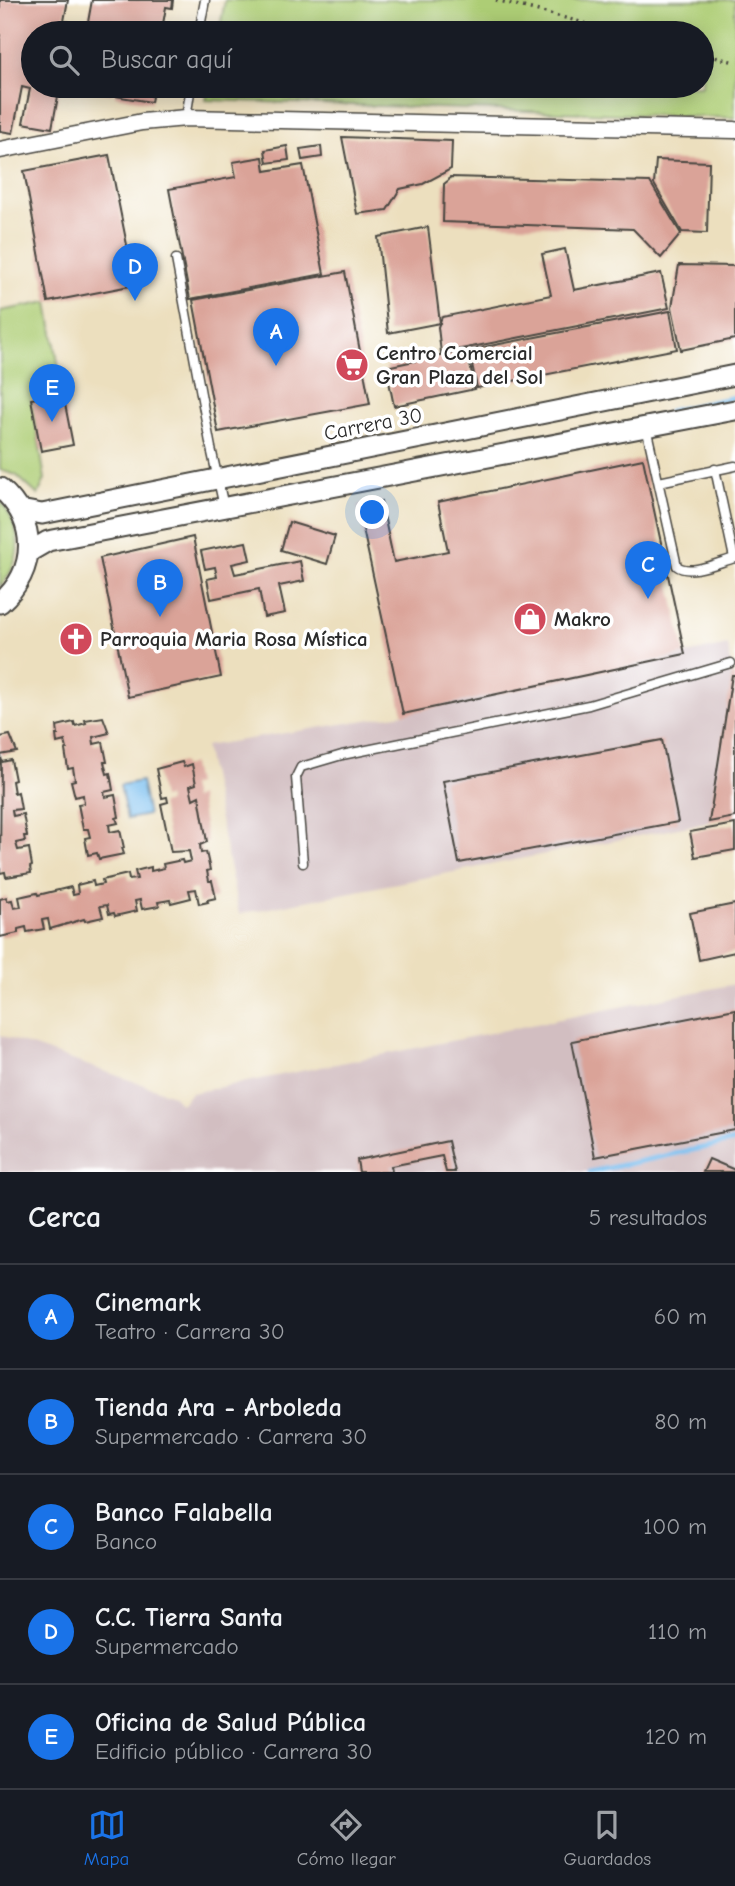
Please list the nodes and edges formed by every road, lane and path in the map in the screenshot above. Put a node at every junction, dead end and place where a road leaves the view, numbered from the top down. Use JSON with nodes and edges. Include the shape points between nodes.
{"nodes":[{"id":1,"x":205,"y":0,"type":"edge"},
{"id":2,"x":496,"y":0,"type":"edge"},
{"id":3,"x":201,"y":21,"type":"edge"},
{"id":4,"x":577,"y":21,"type":"edge"},
{"id":5,"x":714,"y":57,"type":"edge"},
{"id":6,"x":735,"y":62,"type":"edge"},
{"id":7,"x":189,"y":98,"type":"edge"},
{"id":8,"x":186,"y":118,"type":"junction"},
{"id":9,"x":735,"y":130,"type":"edge"},
{"id":10,"x":0,"y":150,"type":"edge"},
{"id":11,"x":176,"y":259,"type":"dead end"},
{"id":12,"x":735,"y":375,"type":"edge"},
{"id":13,"x":735,"y":410,"type":"edge"},
{"id":14,"x":646,"y":427,"type":"junction"},
{"id":15,"x":735,"y":466,"type":"edge"},
{"id":16,"x":715,"y":470,"type":"junction"},
{"id":17,"x":217,"y":479,"type":"junction"},
{"id":18,"x":659,"y":482,"type":"junction"},
{"id":19,"x":0,"y":488,"type":"edge"},
{"id":20,"x":224,"y":507,"type":"junction"},
{"id":21,"x":20,"y":510,"type":"junction"},
{"id":22,"x":29,"y":552,"type":"junction"},
{"id":23,"x":734,"y":558,"type":"edge"},
{"id":24,"x":0,"y":603,"type":"edge"},
{"id":25,"x":731,"y":663,"type":"dead end"},
{"id":26,"x":303,"y":863,"type":"dead end"}],
"edges":[{"from":1,"to":3,"type":"lane"},
{"from":2,"to":4,"type":"path"},
{"from":5,"to":6,"type":"path"},
{"from":7,"to":8,"type":"lane"},
{"from":8,"to":9,"type":"street"},
{"from":8,"to":10,"type":"street","via":[[142,122]]},
{"from":11,"to":17,"type":"lane"},
{"from":12,"to":17,"type":"street","name":"Carrera 30"},
{"from":13,"to":14,"type":"street"},
{"from":14,"to":18,"type":"lane"},
{"from":14,"to":20,"type":"street"},
{"from":15,"to":16,"type":"lane"},
{"from":16,"to":18,"type":"lane"},
{"from":16,"to":23,"type":"lane"},
{"from":17,"to":20,"type":"lane"},
{"from":17,"to":21,"type":"street","name":"Carrera 30","via":[[42,514]]},
{"from":18,"to":23,"type":"lane","via":[[677,566],[691,570]]},
{"from":19,"to":21,"type":"street"},
{"from":20,"to":22,"type":"street","via":[[48,541]]},
{"from":21,"to":22,"type":"street"},
{"from":22,"to":24,"type":"street","via":[[17,586]]},
{"from":25,"to":26,"type":"lane","via":[[589,705],[301,767],[296,777]]}]}
